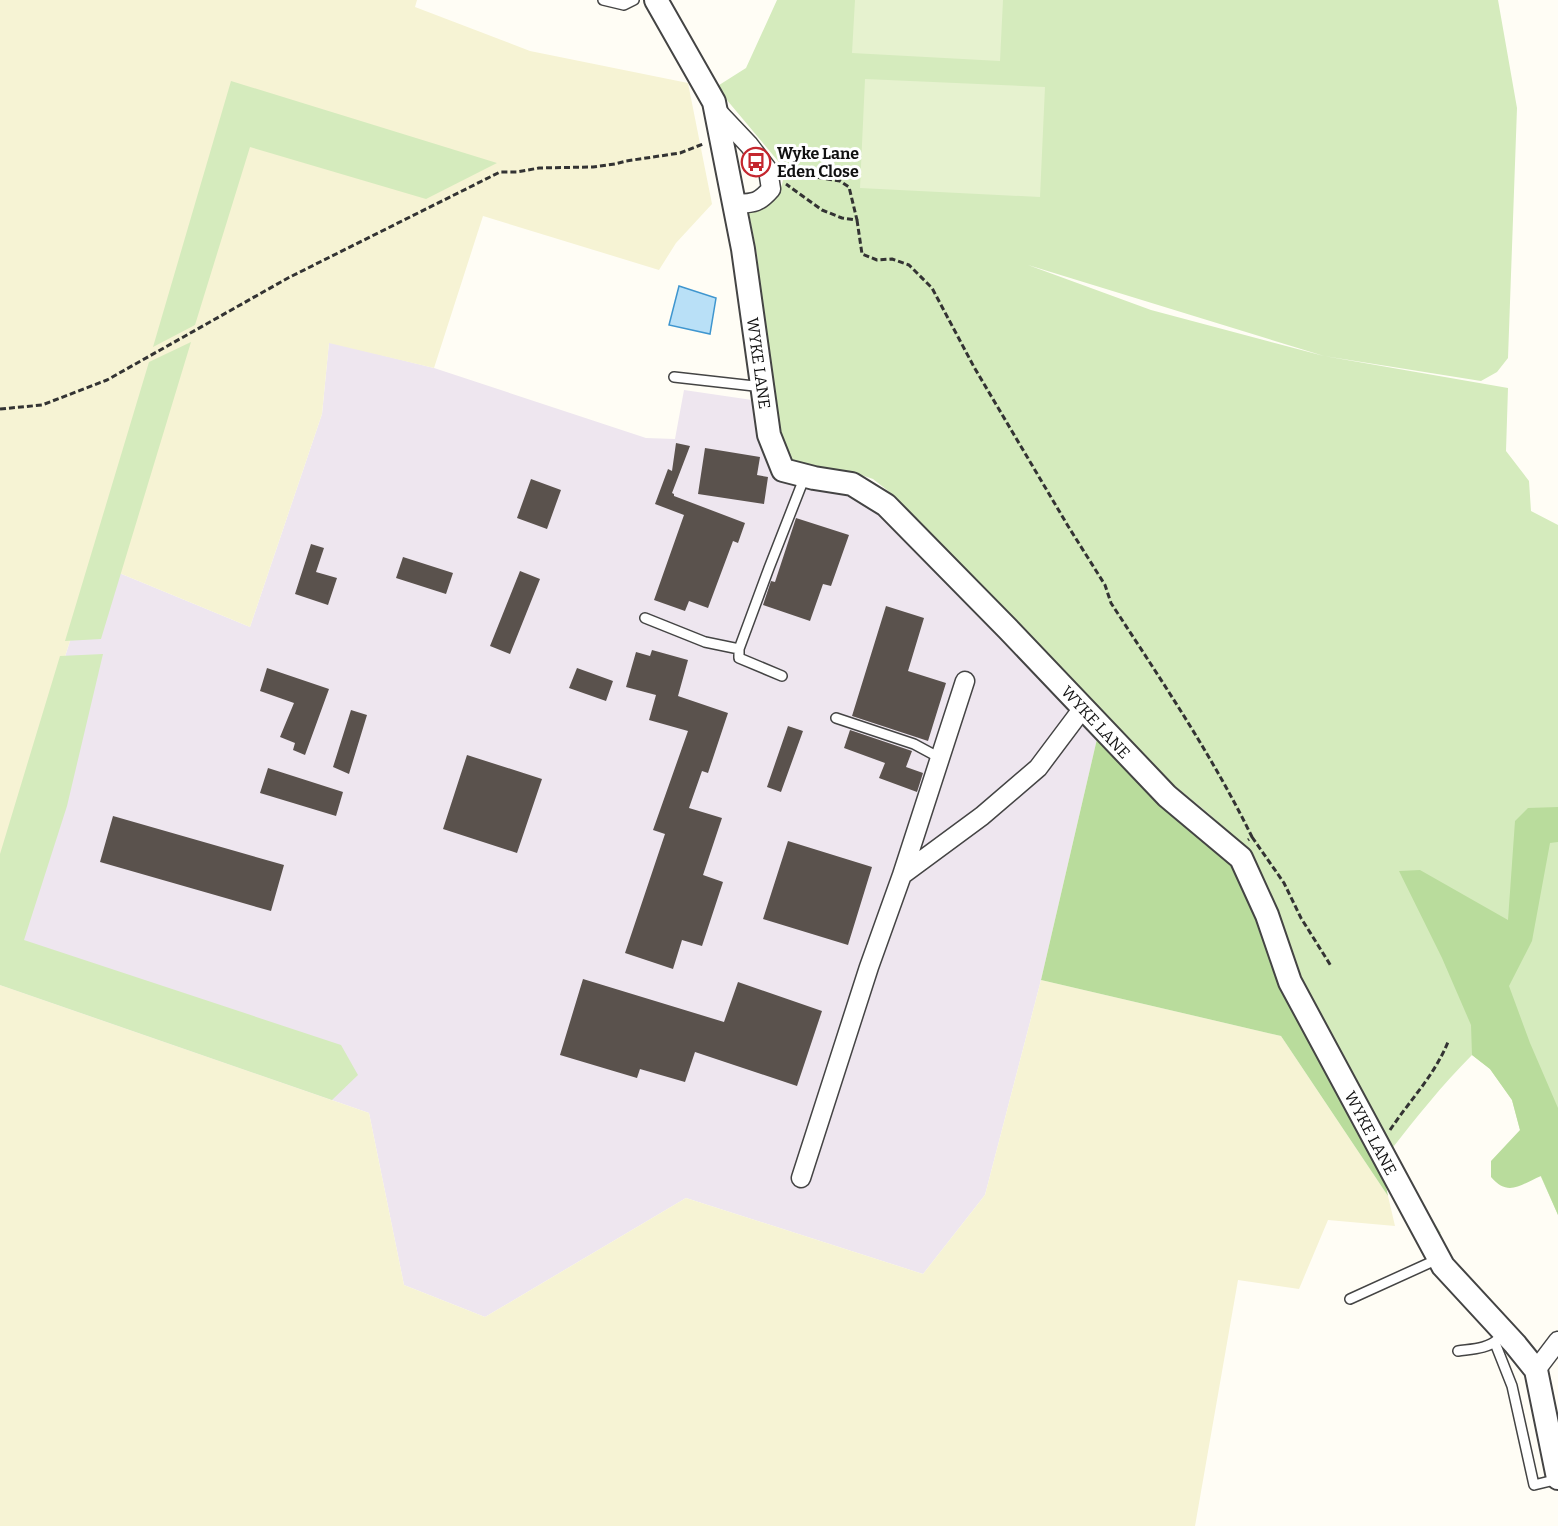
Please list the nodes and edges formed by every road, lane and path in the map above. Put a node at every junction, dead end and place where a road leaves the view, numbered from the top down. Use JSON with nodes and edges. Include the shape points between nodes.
{"nodes":[{"id":1,"x":603,"y":0,"type":"edge"},
{"id":2,"x":633,"y":0,"type":"edge"},
{"id":3,"x":656,"y":0,"type":"edge"},
{"id":4,"x":716,"y":109,"type":"junction"},
{"id":5,"x":721,"y":135,"type":"junction"},
{"id":6,"x":769,"y":175,"type":"junction"},
{"id":7,"x":734,"y":204,"type":"junction"},
{"id":8,"x":857,"y":220,"type":"junction"},
{"id":9,"x":674,"y":377,"type":"dead end"},
{"id":10,"x":763,"y":387,"type":"junction"},
{"id":11,"x":0,"y":409,"type":"edge"},
{"id":12,"x":805,"y":476,"type":"junction"},
{"id":13,"x":645,"y":618,"type":"dead end"},
{"id":14,"x":739,"y":650,"type":"junction"},
{"id":15,"x":782,"y":676,"type":"dead end"},
{"id":16,"x":965,"y":681,"type":"dead end"},
{"id":17,"x":1083,"y":708,"type":"junction"},
{"id":18,"x":836,"y":718,"type":"dead end"},
{"id":19,"x":940,"y":758,"type":"junction"},
{"id":20,"x":1252,"y":837,"type":"junction"},
{"id":21,"x":1233,"y":852,"type":"junction"},
{"id":22,"x":902,"y":876,"type":"junction"},
{"id":23,"x":1331,"y":966,"type":"dead end"},
{"id":24,"x":1448,"y":1042,"type":"dead end"},
{"id":25,"x":1378,"y":1145,"type":"junction"},
{"id":26,"x":801,"y":1178,"type":"dead end"},
{"id":27,"x":1438,"y":1259,"type":"junction"},
{"id":28,"x":1350,"y":1299,"type":"dead end"},
{"id":29,"x":1500,"y":1338,"type":"junction"},
{"id":30,"x":1558,"y":1341,"type":"edge"},
{"id":31,"x":1458,"y":1351,"type":"dead end"},
{"id":32,"x":1536,"y":1370,"type":"junction"},
{"id":33,"x":1558,"y":1478,"type":"edge"}],
"edges":[{"from":1,"to":2,"type":"lane","via":[[624,5]]},
{"from":3,"to":4,"type":"street","name":"WYKE LANE"},
{"from":4,"to":5,"type":"street","name":"WYKE LANE"},
{"from":4,"to":6,"type":"street","via":[[749,145]]},
{"from":5,"to":7,"type":"street","name":"WYKE LANE"},
{"from":5,"to":11,"type":"path","via":[[669,156],[500,172],[288,278],[107,380],[42,405]]},
{"from":6,"to":7,"type":"street","via":[[771,189],[754,203]]},
{"from":6,"to":8,"type":"path","via":[[822,210]]},
{"from":6,"to":8,"type":"path","via":[[787,166],[802,175],[840,181],[849,187]]},
{"from":7,"to":10,"type":"street","name":"WYKE LANE"},
{"from":8,"to":20,"type":"path","via":[[862,254],[909,265],[932,288],[974,367],[1105,585],[1111,603],[1194,731]]},
{"from":9,"to":10,"type":"lane"},
{"from":10,"to":12,"type":"street","name":"WYKE LANE","via":[[769,435],[783,470]]},
{"from":12,"to":14,"type":"lane"},
{"from":12,"to":17,"type":"street","name":"WYKE LANE","via":[[852,484],[886,505]]},
{"from":13,"to":14,"type":"lane","via":[[705,642]]},
{"from":14,"to":15,"type":"lane","via":[[739,658]]},
{"from":16,"to":19,"type":"street"},
{"from":17,"to":21,"type":"street","name":"WYKE LANE","via":[[1167,796]]},
{"from":17,"to":22,"type":"street","via":[[1038,768]]},
{"from":18,"to":19,"type":"lane","via":[[914,744]]},
{"from":19,"to":22,"type":"street"},
{"from":20,"to":21,"type":"path"},
{"from":20,"to":23,"type":"path","via":[[1284,883]]},
{"from":21,"to":25,"type":"street","name":"WYKE LANE","via":[[1241,858],[1267,915],[1290,982]]},
{"from":22,"to":26,"type":"street"},
{"from":24,"to":25,"type":"path","via":[[1426,1083]]},
{"from":25,"to":27,"type":"street","name":"WYKE LANE"},
{"from":27,"to":28,"type":"lane"},
{"from":27,"to":29,"type":"street","name":"WYKE LANE"},
{"from":29,"to":31,"type":"lane","via":[[1482,1347]]},
{"from":29,"to":32,"type":"street","name":"WYKE LANE"},
{"from":29,"to":33,"type":"lane","via":[[1534,1485]]},
{"from":30,"to":32,"type":"street"},
{"from":32,"to":33,"type":"street"}]}
